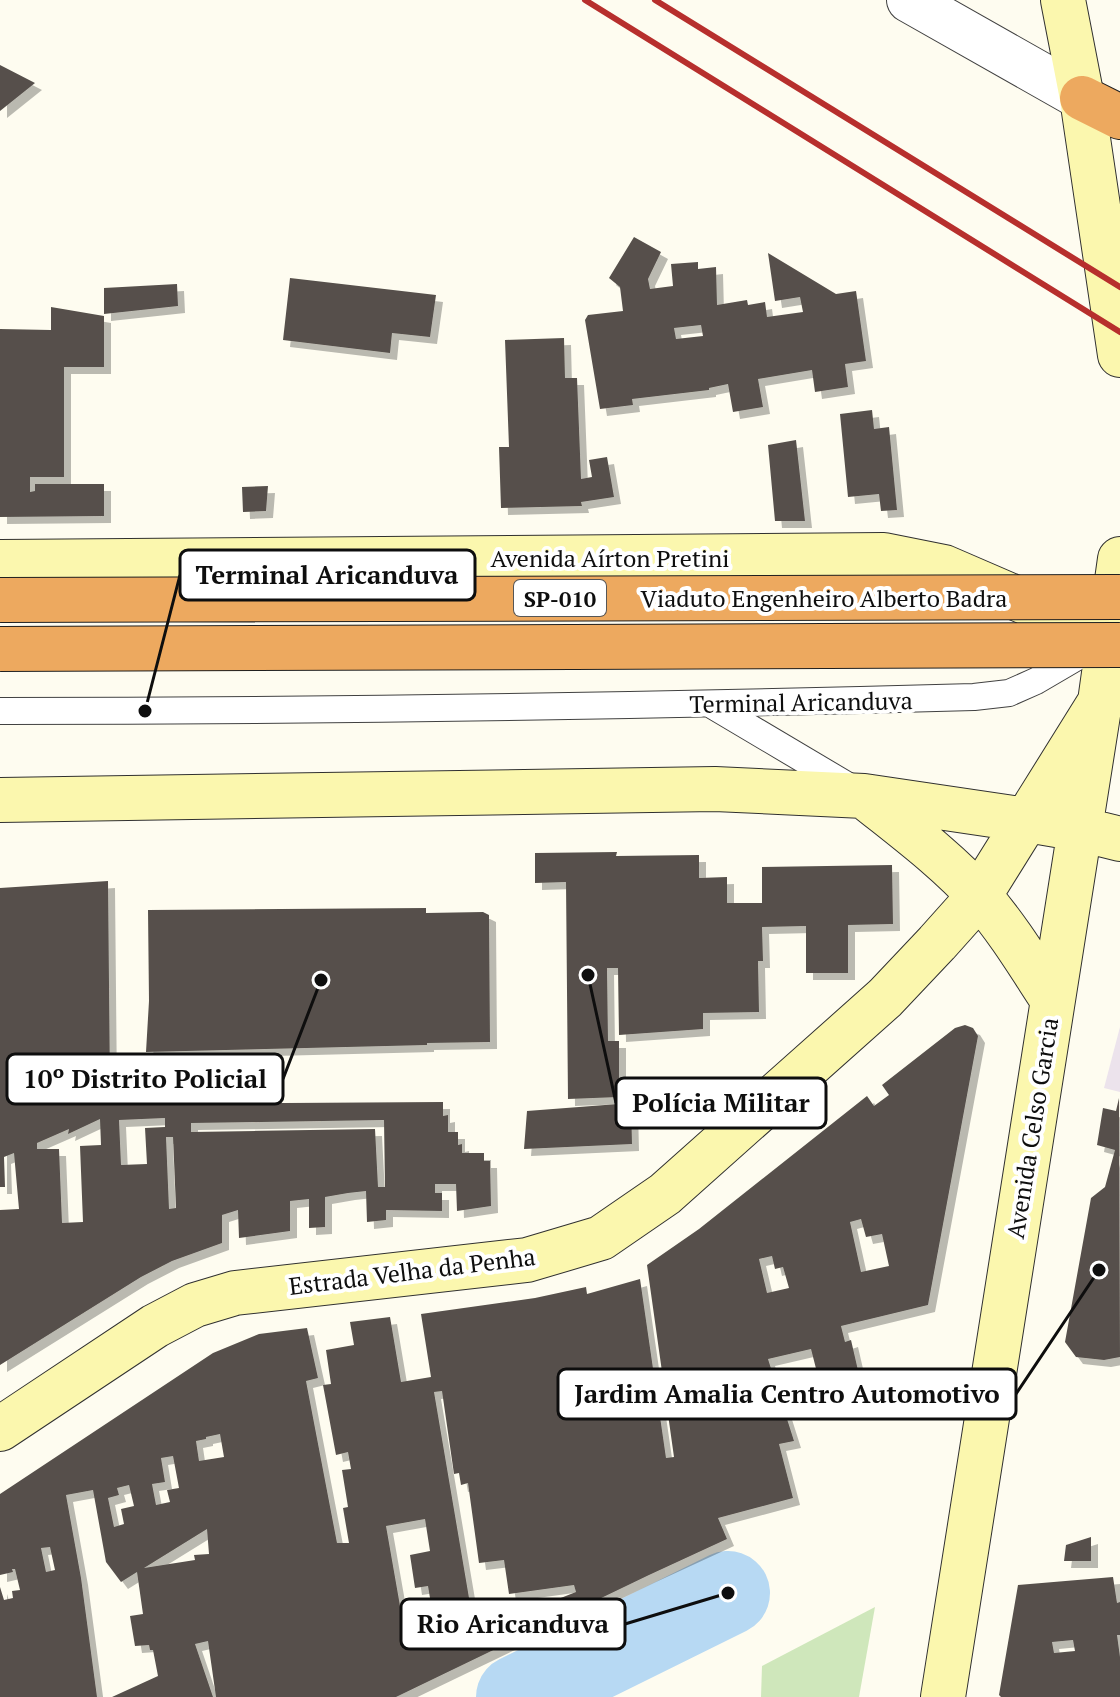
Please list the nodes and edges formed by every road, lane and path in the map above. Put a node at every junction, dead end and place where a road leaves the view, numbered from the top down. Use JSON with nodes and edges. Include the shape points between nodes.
{"nodes":[{"id":1,"x":909,"y":0,"type":"edge"},
{"id":2,"x":1063,"y":0,"type":"edge"},
{"id":3,"x":1082,"y":98,"type":"junction"},
{"id":4,"x":1120,"y":117,"type":"edge"},
{"id":5,"x":1120,"y":355,"type":"edge"},
{"id":6,"x":1120,"y":559,"type":"edge"},
{"id":7,"x":0,"y":562,"type":"edge"},
{"id":8,"x":1120,"y":597,"type":"edge"},
{"id":9,"x":0,"y":600,"type":"edge"},
{"id":10,"x":1116,"y":643,"type":"edge"},
{"id":11,"x":0,"y":649,"type":"edge"},
{"id":12,"x":1100,"y":702,"type":"junction"},
{"id":13,"x":710,"y":704,"type":"junction"},
{"id":14,"x":0,"y":711,"type":"edge"},
{"id":15,"x":864,"y":796,"type":"junction"},
{"id":16,"x":0,"y":800,"type":"edge"},
{"id":17,"x":1027,"y":820,"type":"junction"},
{"id":18,"x":1100,"y":834,"type":"edge"},
{"id":19,"x":979,"y":896,"type":"junction"},
{"id":20,"x":1052,"y":999,"type":"junction"},
{"id":21,"x":0,"y":1429,"type":"edge"},
{"id":22,"x":943,"y":1697,"type":"edge"}],
"edges":[{"from":1,"to":3,"type":"street"},
{"from":2,"to":3,"type":"main road"},
{"from":3,"to":4,"type":"highway"},
{"from":3,"to":5,"type":"main road"},
{"from":6,"to":10,"type":"main road","name":"Avenida Celso Garcia"},
{"from":7,"to":10,"type":"main road","name":"Avenida Aírton Pretini","via":[[884,555],[944,567]]},
{"from":8,"to":9,"type":"highway","name":"Viaduto Engenheiro Alberto Badra","number":"SP-010","bridge":true},
{"from":10,"to":11,"type":"highway","name":"Viaduto Engenheiro Alberto Badra","number":"SP-010","bridge":true},
{"from":10,"to":12,"type":"main road","name":"Avenida Celso Garcia"},
{"from":10,"to":13,"type":"lane","name":"Terminal Aricanduva","via":[[1009,693]]},
{"from":12,"to":17,"type":"main road","name":"Estrada Velha da Penha"},
{"from":12,"to":18,"type":"main road","name":"Avenida Celso Garcia"},
{"from":13,"to":14,"type":"lane","name":"Terminal Aricanduva"},
{"from":13,"to":15,"type":"lane"},
{"from":15,"to":16,"type":"main road","via":[[715,789]]},
{"from":15,"to":17,"type":"main road"},
{"from":15,"to":19,"type":"main road"},
{"from":17,"to":18,"type":"main road"},
{"from":17,"to":19,"type":"main road","name":"Estrada Velha da Penha"},
{"from":18,"to":20,"type":"main road","name":"Avenida Celso Garcia"},
{"from":19,"to":20,"type":"main road"},
{"from":19,"to":21,"type":"main road","name":"Estrada Velha da Penha","via":[[885,998],[665,1194],[601,1238],[527,1260],[235,1293],[195,1305]]},
{"from":20,"to":22,"type":"main road","name":"Avenida Celso Garcia"}]}
